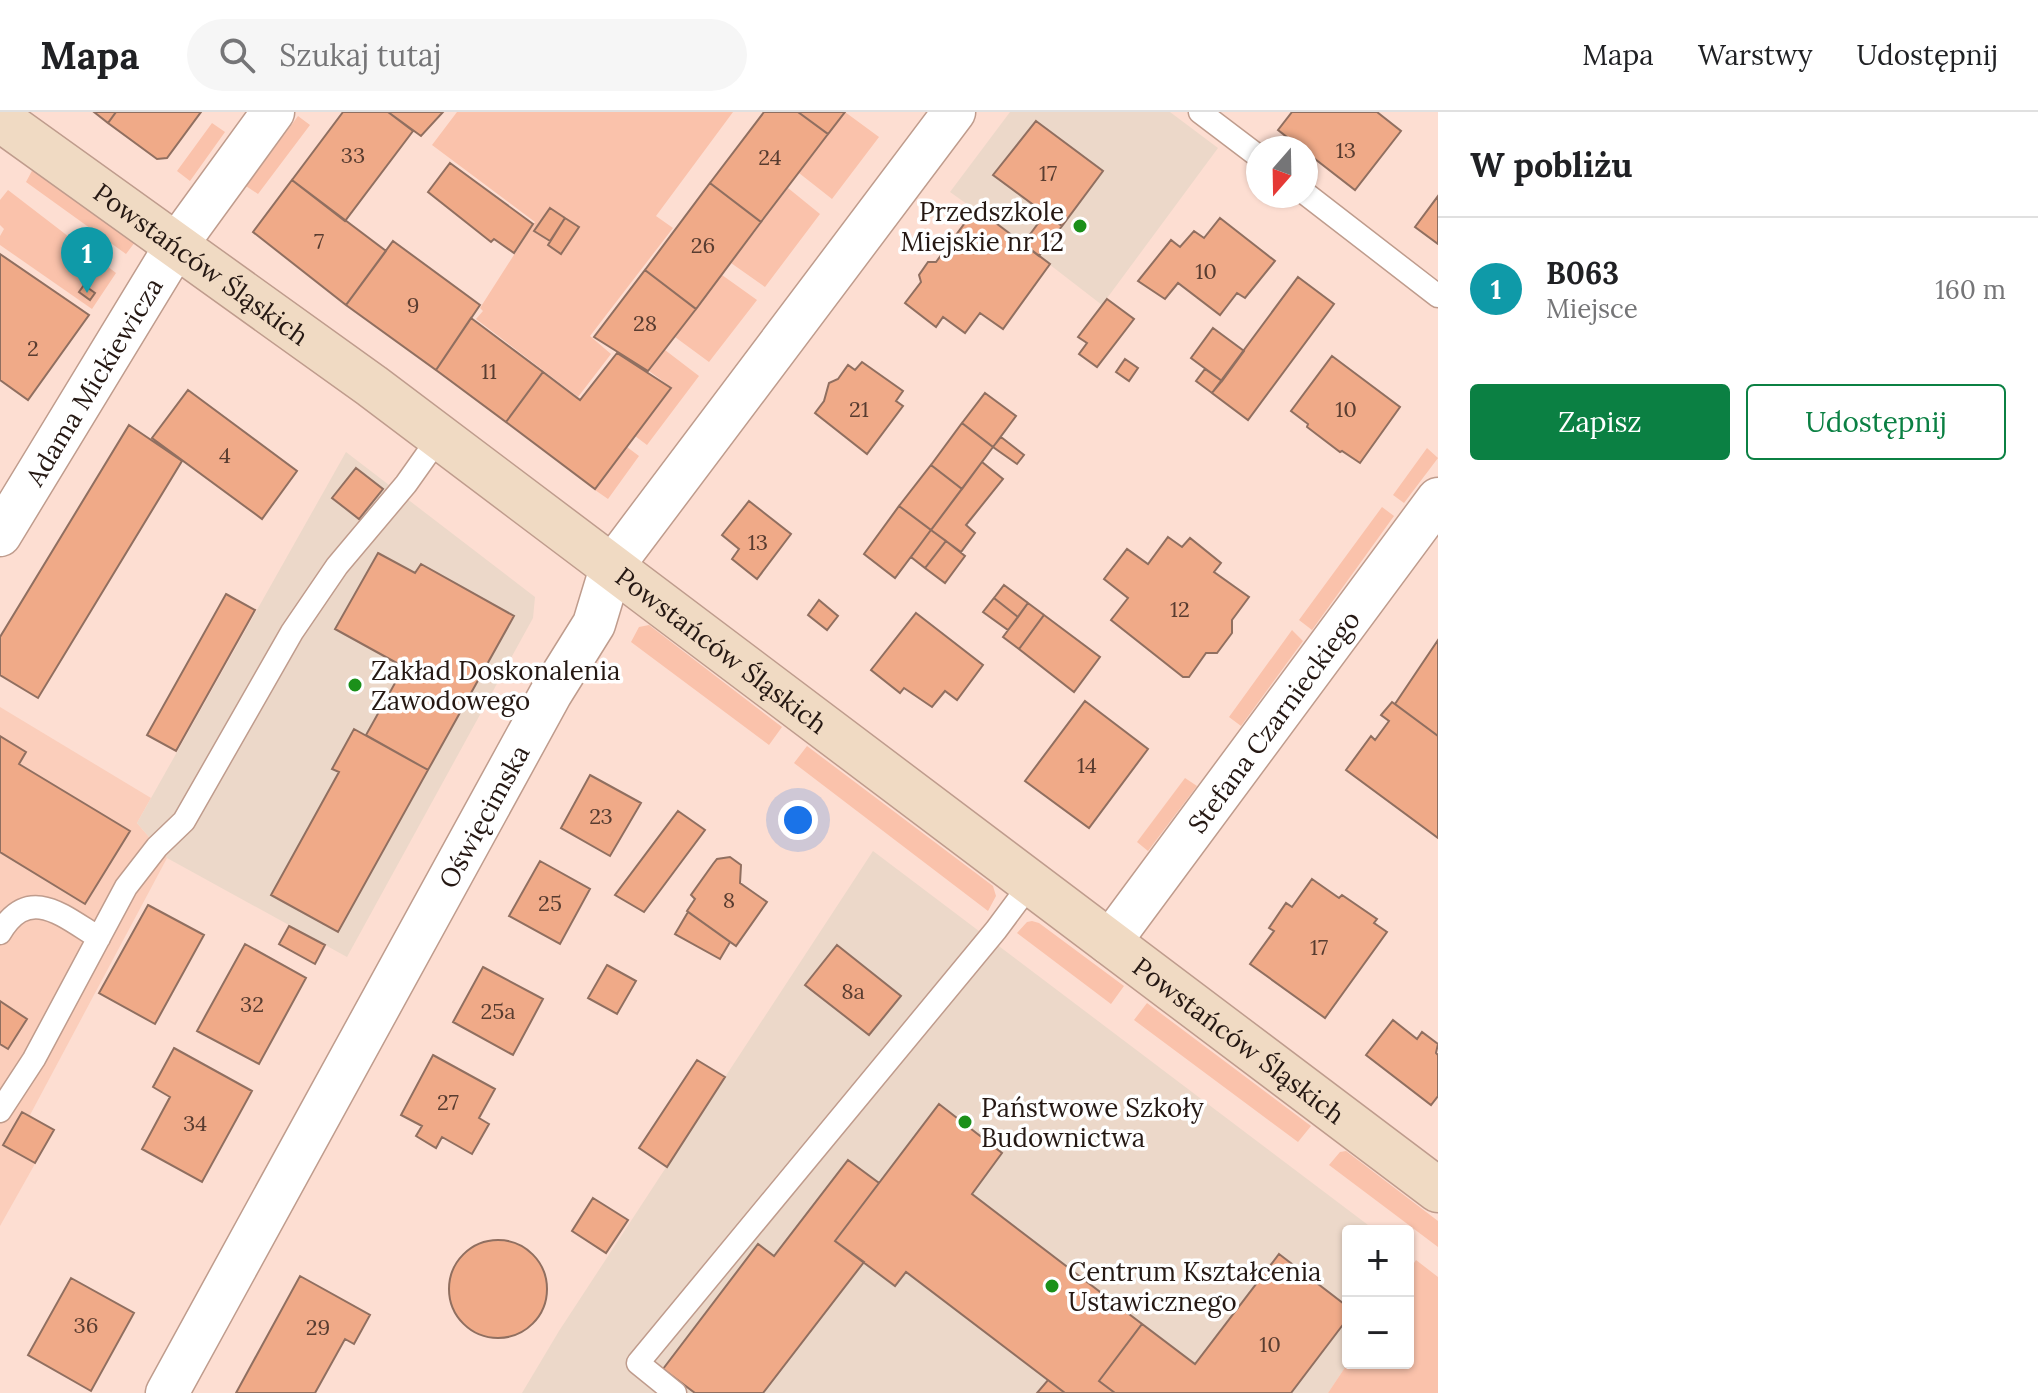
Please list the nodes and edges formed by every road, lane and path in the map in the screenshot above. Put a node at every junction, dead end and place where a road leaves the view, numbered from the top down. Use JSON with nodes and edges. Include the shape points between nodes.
{"nodes":[{"id":1,"x":273,"y":112,"type":"edge"},
{"id":2,"x":954,"y":112,"type":"edge"},
{"id":3,"x":1200,"y":112,"type":"edge"},
{"id":4,"x":0,"y":119,"type":"edge"},
{"id":5,"x":1246,"y":147,"type":"edge"},
{"id":6,"x":1318,"y":203,"type":"edge"},
{"id":7,"x":177,"y":244,"type":"junction"},
{"id":8,"x":1438,"y":296,"type":"edge"},
{"id":9,"x":440,"y":436,"type":"junction"},
{"id":10,"x":1438,"y":499,"type":"edge"},
{"id":11,"x":0,"y":535,"type":"edge"},
{"id":12,"x":611,"y":568,"type":"junction"},
{"id":13,"x":1031,"y":883,"type":"junction"},
{"id":14,"x":0,"y":933,"type":"edge"},
{"id":15,"x":99,"y":938,"type":"junction"},
{"id":16,"x":1109,"y":943,"type":"junction"},
{"id":17,"x":0,"y":1111,"type":"edge"},
{"id":18,"x":1438,"y":1190,"type":"edge"},
{"id":19,"x":167,"y":1393,"type":"edge"},
{"id":20,"x":675,"y":1393,"type":"edge"}],
"edges":[{"from":1,"to":7,"type":"street","name":"Adama Mickiewicza"},
{"from":2,"to":12,"type":"street","name":"Oświęcimska"},
{"from":3,"to":5,"type":"lane"},
{"from":4,"to":7,"type":"street","name":"Powstańców Śląskich"},
{"from":6,"to":8,"type":"lane"},
{"from":7,"to":9,"type":"street","name":"Powstańców Śląskich"},
{"from":7,"to":11,"type":"street","name":"Adama Mickiewicza"},
{"from":9,"to":12,"type":"street","name":"Powstańców Śląskich"},
{"from":9,"to":15,"type":"lane","via":[[328,579],[184,821],[126,887]]},
{"from":10,"to":16,"type":"street","name":"Stefana Czarnieckiego"},
{"from":12,"to":13,"type":"street","name":"Powstańców Śląskich"},
{"from":12,"to":19,"type":"street","name":"Oświęcimska","via":[[594,624],[551,693]]},
{"from":13,"to":16,"type":"street","name":"Powstańców Śląskich"},
{"from":13,"to":20,"type":"lane","via":[[638,1363]]},
{"from":14,"to":15,"type":"lane","via":[[23,908],[47,907]]},
{"from":15,"to":17,"type":"lane"},
{"from":16,"to":18,"type":"street","name":"Powstańców Śląskich"}]}
